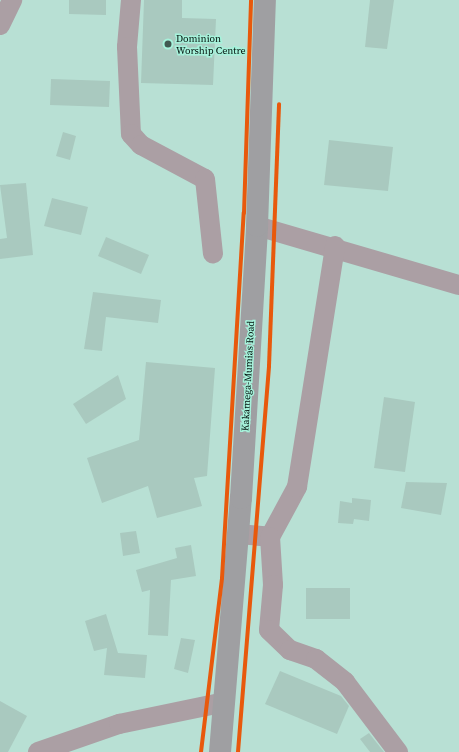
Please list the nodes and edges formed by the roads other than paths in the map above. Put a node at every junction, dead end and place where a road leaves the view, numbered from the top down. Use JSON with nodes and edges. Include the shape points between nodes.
{"nodes":[{"id":1,"x":12,"y":0,"type":"edge"},
{"id":2,"x":131,"y":0,"type":"edge"},
{"id":3,"x":265,"y":0,"type":"edge"},
{"id":4,"x":0,"y":25,"type":"edge"},
{"id":5,"x":257,"y":226,"type":"junction"},
{"id":6,"x":335,"y":246,"type":"junction"},
{"id":7,"x":213,"y":254,"type":"dead end"},
{"id":8,"x":459,"y":285,"type":"edge"},
{"id":9,"x":238,"y":534,"type":"junction"},
{"id":10,"x":270,"y":537,"type":"junction"},
{"id":11,"x":225,"y":702,"type":"junction"},
{"id":12,"x":38,"y":752,"type":"edge"},
{"id":13,"x":220,"y":752,"type":"edge"},
{"id":14,"x":398,"y":752,"type":"edge"}],
"edges":[{"from":1,"to":4,"type":"street"},
{"from":2,"to":7,"type":"street","via":[[127,47],[131,134],[141,145],[205,179]]},
{"from":3,"to":5,"type":"highway","name":"Kakamega-Mumias Road"},
{"from":5,"to":6,"type":"street"},
{"from":5,"to":9,"type":"highway","name":"Kakamega-Mumias Road"},
{"from":6,"to":8,"type":"street"},
{"from":6,"to":10,"type":"street","via":[[297,487]]},
{"from":9,"to":10,"type":"street"},
{"from":9,"to":11,"type":"highway","name":"Kakamega-Mumias Road"},
{"from":10,"to":14,"type":"street","via":[[273,585],[269,630],[290,650],[316,660],[345,682]]},
{"from":11,"to":12,"type":"street","via":[[119,724]]},
{"from":11,"to":13,"type":"highway","name":"Kakamega-Mumias Road"}]}
